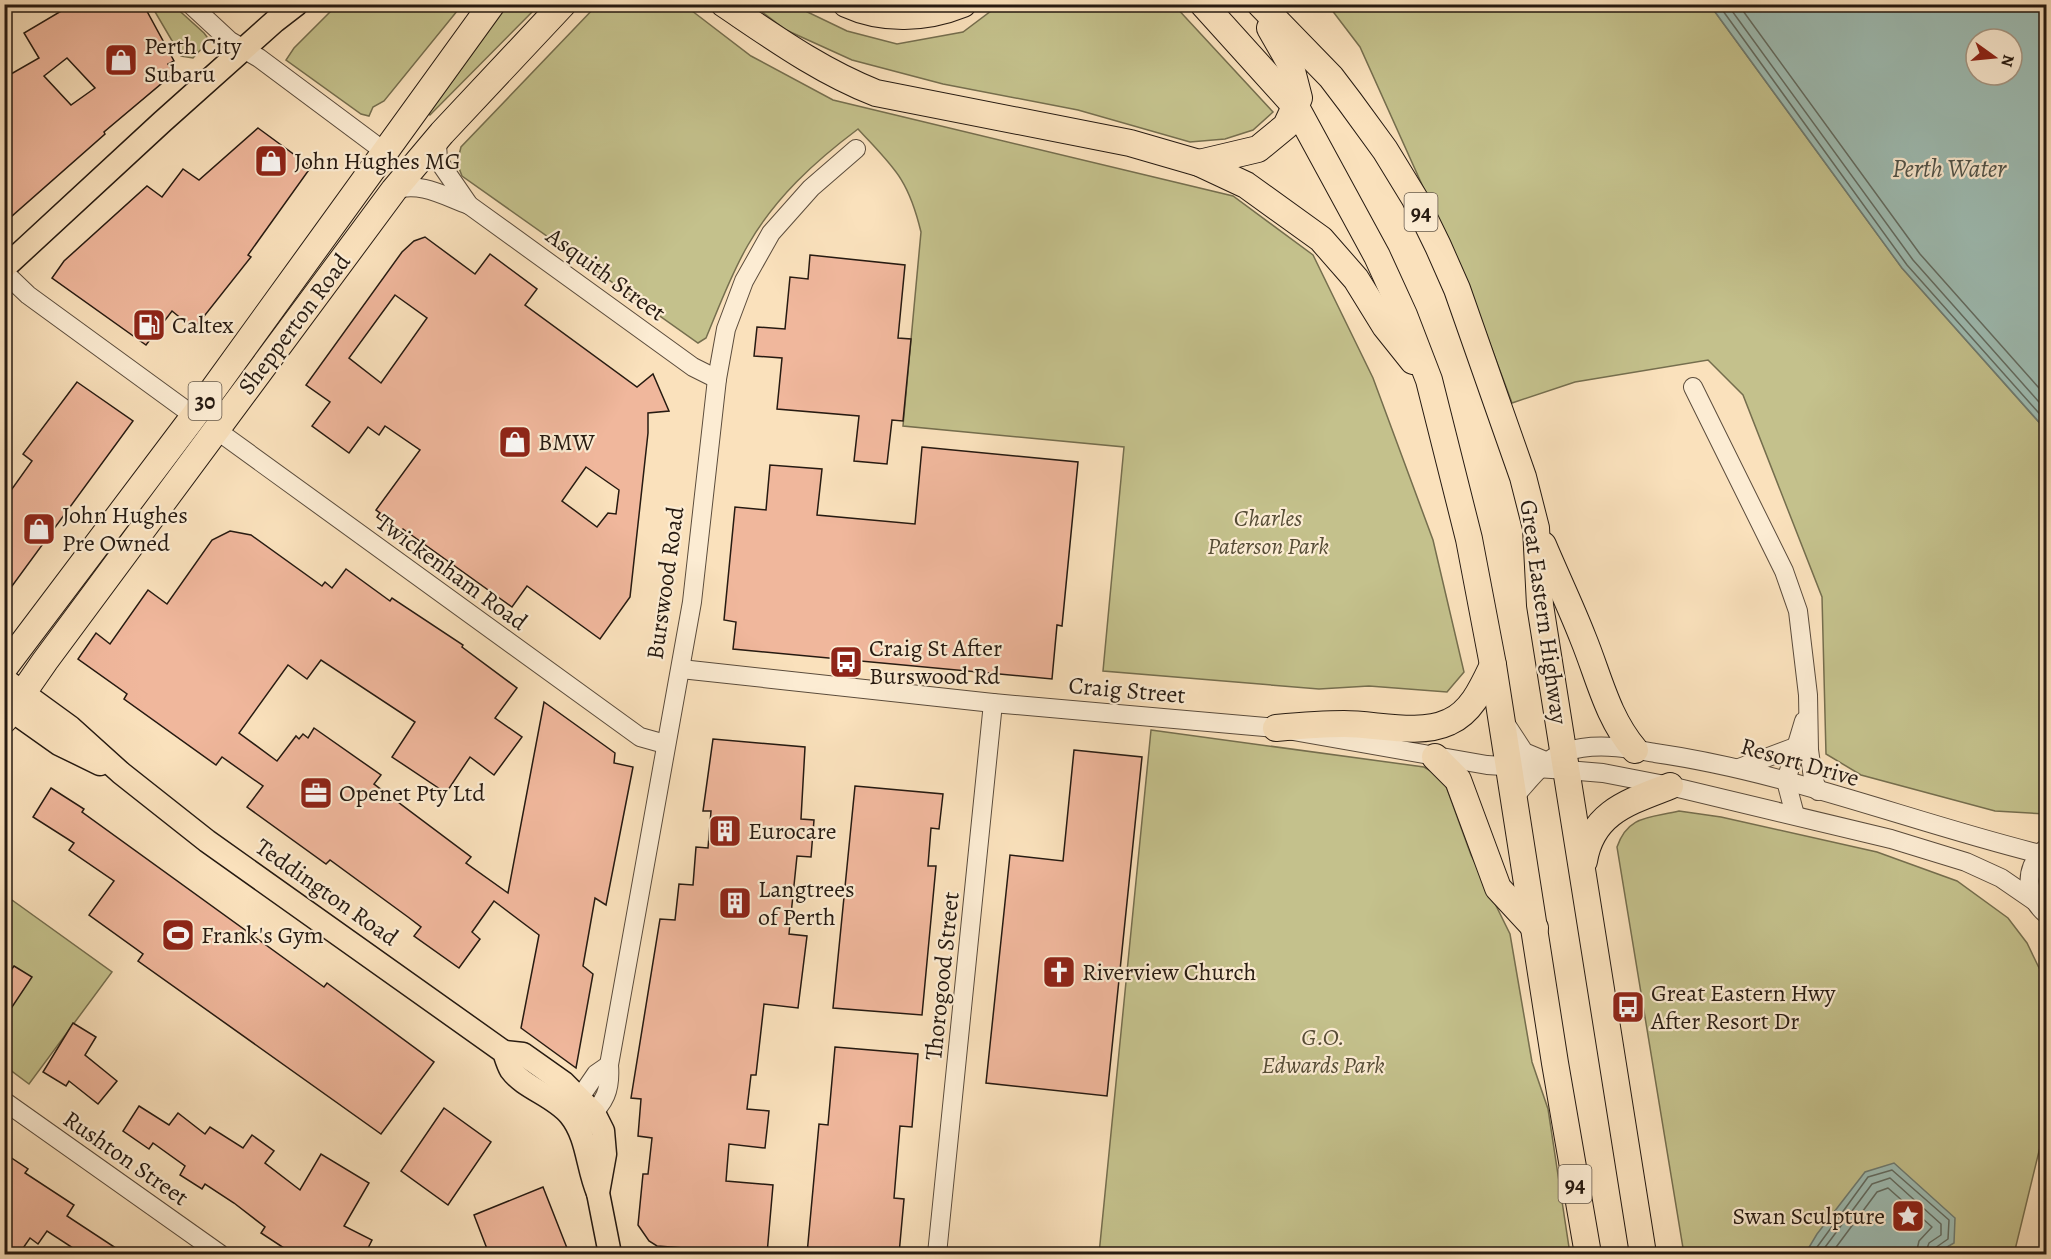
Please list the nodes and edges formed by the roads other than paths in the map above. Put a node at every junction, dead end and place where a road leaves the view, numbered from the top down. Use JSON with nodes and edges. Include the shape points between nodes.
{"nodes":[{"id":1,"x":190,"y":4,"type":"edge"},
{"id":2,"x":297,"y":4,"type":"edge"},
{"id":3,"x":492,"y":4,"type":"edge"},
{"id":4,"x":563,"y":4,"type":"edge"},
{"id":5,"x":724,"y":4,"type":"edge"},
{"id":6,"x":846,"y":4,"type":"edge"},
{"id":7,"x":963,"y":4,"type":"edge"},
{"id":8,"x":1203,"y":4,"type":"edge"},
{"id":9,"x":1258,"y":4,"type":"edge"},
{"id":10,"x":1274,"y":4,"type":"edge"},
{"id":11,"x":244,"y":49,"type":"junction"},
{"id":12,"x":1331,"y":77,"type":"junction"},
{"id":13,"x":1296,"y":107,"type":"junction"},
{"id":14,"x":442,"y":133,"type":"junction"},
{"id":15,"x":856,"y":149,"type":"dead end"},
{"id":16,"x":385,"y":152,"type":"junction"},
{"id":17,"x":1199,"y":163,"type":"junction"},
{"id":18,"x":394,"y":190,"type":"junction"},
{"id":19,"x":469,"y":205,"type":"junction"},
{"id":20,"x":4,"y":270,"type":"edge"},
{"id":21,"x":717,"y":379,"type":"junction"},
{"id":22,"x":1429,"y":380,"type":"junction"},
{"id":23,"x":1694,"y":387,"type":"dead end"},
{"id":24,"x":204,"y":423,"type":"junction"},
{"id":25,"x":1536,"y":528,"type":"junction"},
{"id":26,"x":1493,"y":665,"type":"junction"},
{"id":27,"x":4,"y":668,"type":"edge"},
{"id":28,"x":681,"y":669,"type":"junction"},
{"id":29,"x":10,"y":701,"type":"edge"},
{"id":30,"x":993,"y":703,"type":"junction"},
{"id":31,"x":1502,"y":712,"type":"junction"},
{"id":32,"x":1806,"y":714,"type":"junction"},
{"id":33,"x":1276,"y":728,"type":"junction"},
{"id":34,"x":666,"y":744,"type":"junction"},
{"id":35,"x":1795,"y":747,"type":"junction"},
{"id":36,"x":1635,"y":750,"type":"junction"},
{"id":37,"x":1435,"y":757,"type":"junction"},
{"id":38,"x":1554,"y":763,"type":"junction"},
{"id":39,"x":1510,"y":766,"type":"junction"},
{"id":40,"x":1739,"y":768,"type":"junction"},
{"id":41,"x":1786,"y":781,"type":"junction"},
{"id":42,"x":1670,"y":786,"type":"junction"},
{"id":43,"x":1818,"y":791,"type":"junction"},
{"id":44,"x":1514,"y":797,"type":"junction"},
{"id":45,"x":1795,"y":816,"type":"junction"},
{"id":46,"x":2043,"y":851,"type":"edge"},
{"id":47,"x":1582,"y":871,"type":"junction"},
{"id":48,"x":2033,"y":900,"type":"junction"},
{"id":49,"x":2046,"y":914,"type":"edge"},
{"id":50,"x":1535,"y":928,"type":"junction"},
{"id":51,"x":4,"y":1101,"type":"edge"},
{"id":52,"x":580,"y":1113,"type":"junction"},
{"id":53,"x":220,"y":1254,"type":"edge"},
{"id":54,"x":610,"y":1254,"type":"edge"},
{"id":55,"x":937,"y":1254,"type":"edge"},
{"id":56,"x":1588,"y":1254,"type":"edge"},
{"id":57,"x":1643,"y":1254,"type":"edge"}],
"edges":[{"from":1,"to":11,"type":"street"},
{"from":2,"to":11,"type":"main road"},
{"from":3,"to":16,"type":"highway","name":"Shepperton Road","number":"30"},
{"from":4,"to":14,"type":"highway","name":"Shepperton Road","number":"30"},
{"from":5,"to":17,"type":"highway","via":[[813,63],[876,93],[1130,143]]},
{"from":6,"to":7,"type":"highway","via":[[878,15],[914,16]]},
{"from":8,"to":13,"type":"highway","number":"94"},
{"from":9,"to":12,"type":"highway","name":"Great Eastern Highway","number":"94"},
{"from":9,"to":13,"type":"highway","via":[[1290,63],[1299,98]]},
{"from":10,"to":12,"type":"highway"},
{"from":11,"to":16,"type":"street"},
{"from":11,"to":20,"type":"main road"},
{"from":12,"to":25,"type":"highway","name":"Great Eastern Highway","number":"94","via":[[1385,150],[1443,256],[1523,477]]},
{"from":13,"to":17,"type":"highway","via":[[1286,126],[1258,149]]},
{"from":13,"to":22,"type":"highway","number":"94","via":[[1377,256]]},
{"from":14,"to":18,"type":"highway","name":"Shepperton Road","number":"30"},
{"from":14,"to":19,"type":"street","name":"Asquith Street","via":[[437,144],[438,160]]},
{"from":15,"to":21,"type":"street","name":"Burswood Road","via":[[811,188],[771,233],[734,302]]},
{"from":16,"to":24,"type":"highway","name":"Shepperton Road","number":"30"},
{"from":17,"to":22,"type":"highway","via":[[1246,185],[1321,239],[1356,279],[1385,326]]},
{"from":18,"to":19,"type":"street","name":"Asquith Street","via":[[417,186]]},
{"from":18,"to":24,"type":"highway","name":"Shepperton Road","number":"30"},
{"from":19,"to":21,"type":"street","name":"Asquith Street","via":[[693,367]]},
{"from":20,"to":24,"type":"street","name":"Twickenham Road","via":[[28,295]]},
{"from":21,"to":28,"type":"street","name":"Burswood Road"},
{"from":22,"to":26,"type":"highway","number":"94","via":[[1469,538]]},
{"from":23,"to":32,"type":"street","via":[[1784,571],[1798,611],[1805,652]]},
{"from":24,"to":27,"type":"highway","name":"Shepperton Road","number":"30"},
{"from":24,"to":29,"type":"highway","name":"Shepperton Road","number":"30"},
{"from":24,"to":34,"type":"street","name":"Twickenham Road","via":[[640,737]]},
{"from":25,"to":36,"type":"highway","via":[[1603,694],[1622,735]]},
{"from":25,"to":38,"type":"highway","name":"Great Eastern Highway","number":"94"},
{"from":26,"to":31,"type":"highway","number":"94"},
{"from":26,"to":33,"type":"highway","via":[[1469,707],[1450,722],[1419,728],[1344,724]]},
{"from":28,"to":30,"type":"street","name":"Craig Street"},
{"from":28,"to":34,"type":"street","name":"Burswood Road"},
{"from":29,"to":52,"type":"main road","name":"Teddington Road","via":[[70,726],[121,773],[207,841],[504,1052],[523,1054]]},
{"from":30,"to":33,"type":"street","name":"Craig Street"},
{"from":30,"to":55,"type":"street","name":"Thorogood Street"},
{"from":31,"to":38,"type":"street","via":[[1524,752]]},
{"from":31,"to":39,"type":"highway","number":"94"},
{"from":32,"to":35,"type":"street"},
{"from":32,"to":43,"type":"street"},
{"from":33,"to":37,"type":"street","name":"Craig Street"},
{"from":34,"to":52,"type":"street","name":"Burswood Road","via":[[609,1065],[596,1074]]},
{"from":35,"to":40,"type":"street"},
{"from":35,"to":41,"type":"street"},
{"from":36,"to":38,"type":"street","name":"Resort Drive","via":[[1598,746]]},
{"from":36,"to":40,"type":"street","name":"Resort Drive"},
{"from":37,"to":39,"type":"street","name":"Craig Street"},
{"from":37,"to":50,"type":"highway","via":[[1458,780],[1498,888]]},
{"from":38,"to":39,"type":"street","name":"Craig Street"},
{"from":38,"to":42,"type":"street"},
{"from":38,"to":44,"type":"street"},
{"from":38,"to":47,"type":"highway","name":"Great Eastern Highway","number":"94"},
{"from":39,"to":44,"type":"highway","number":"94"},
{"from":40,"to":41,"type":"street","name":"Resort Drive"},
{"from":41,"to":43,"type":"street","name":"Resort Drive"},
{"from":41,"to":45,"type":"street"},
{"from":42,"to":45,"type":"street"},
{"from":42,"to":47,"type":"highway","via":[[1640,797],[1602,819],[1586,849]]},
{"from":43,"to":46,"type":"street","name":"Resort Drive"},
{"from":44,"to":50,"type":"highway","number":"94"},
{"from":45,"to":48,"type":"street","via":[[1966,862],[2001,878]]},
{"from":46,"to":48,"type":"street","via":[[2034,862],[2029,881]]},
{"from":47,"to":57,"type":"highway","name":"Great Eastern Highway","number":"94"},
{"from":48,"to":49,"type":"street"},
{"from":50,"to":56,"type":"highway","number":"94"},
{"from":51,"to":53,"type":"street","name":"Rushton Street"},
{"from":52,"to":54,"type":"main road"}]}
